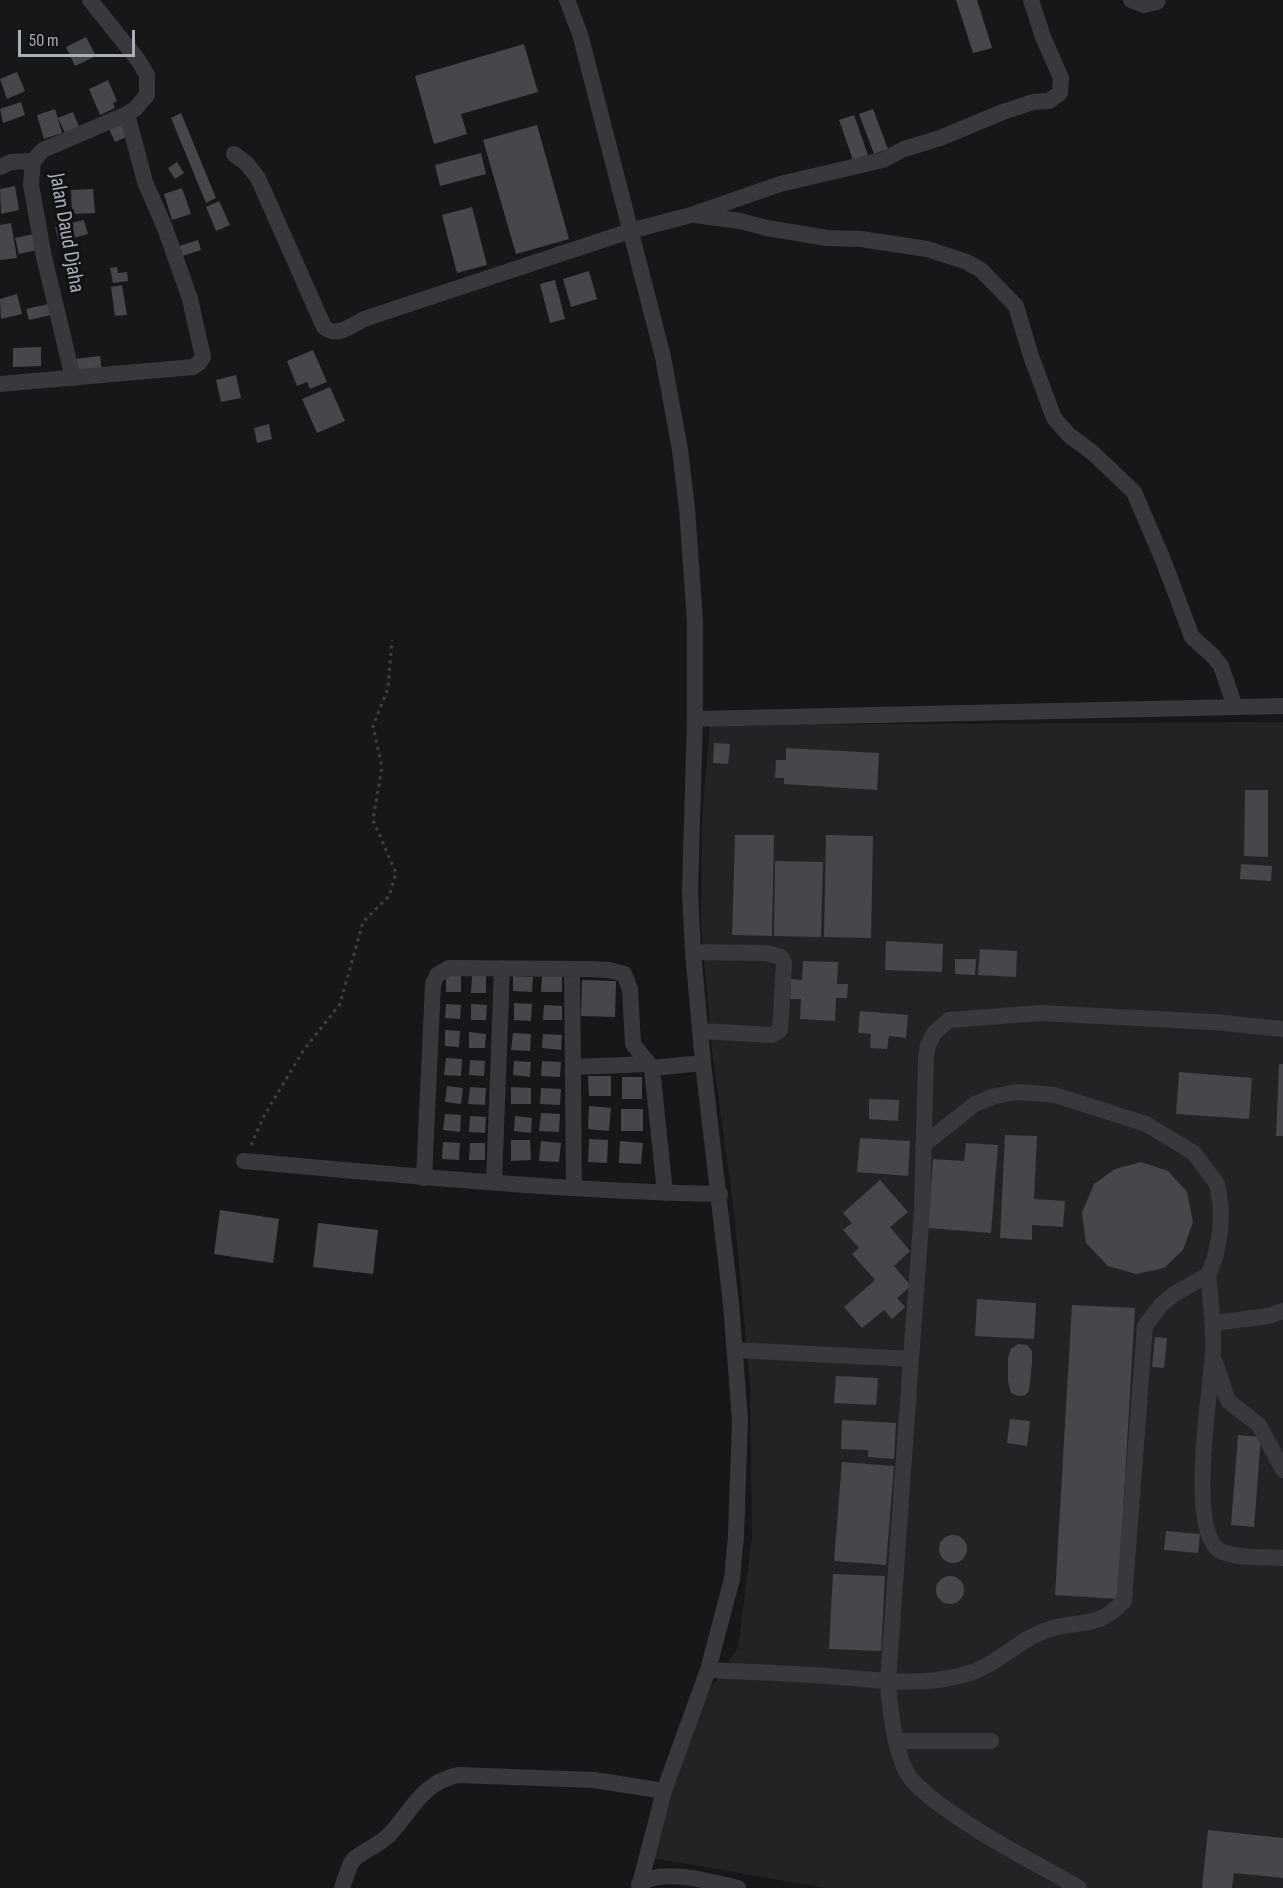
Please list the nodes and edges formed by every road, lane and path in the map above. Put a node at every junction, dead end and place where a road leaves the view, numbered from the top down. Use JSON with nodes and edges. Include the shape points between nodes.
{"nodes":[{"id":1,"x":90,"y":0,"type":"edge"},
{"id":2,"x":567,"y":0,"type":"edge"},
{"id":3,"x":1131,"y":0,"type":"edge"},
{"id":4,"x":1158,"y":0,"type":"edge"},
{"id":5,"x":1036,"y":1,"type":"edge"},
{"id":6,"x":128,"y":114,"type":"junction"},
{"id":7,"x":234,"y":154,"type":"dead end"},
{"id":8,"x":33,"y":161,"type":"junction"},
{"id":9,"x":0,"y":167,"type":"edge"},
{"id":10,"x":691,"y":214,"type":"junction"},
{"id":11,"x":630,"y":231,"type":"junction"},
{"id":12,"x":73,"y":378,"type":"junction"},
{"id":13,"x":0,"y":384,"type":"edge"},
{"id":14,"x":392,"y":640,"type":"dead end"},
{"id":15,"x":1283,"y":706,"type":"edge"},
{"id":16,"x":1235,"y":707,"type":"junction"},
{"id":17,"x":695,"y":719,"type":"junction"},
{"id":18,"x":693,"y":952,"type":"junction"},
{"id":19,"x":502,"y":968,"type":"junction"},
{"id":20,"x":572,"y":969,"type":"junction"},
{"id":21,"x":1283,"y":1029,"type":"edge"},
{"id":22,"x":700,"y":1031,"type":"junction"},
{"id":23,"x":703,"y":1063,"type":"junction"},
{"id":24,"x":650,"y":1066,"type":"junction"},
{"id":25,"x":573,"y":1067,"type":"junction"},
{"id":26,"x":923,"y":1145,"type":"junction"},
{"id":27,"x":244,"y":1161,"type":"joint"},
{"id":28,"x":424,"y":1178,"type":"junction"},
{"id":29,"x":494,"y":1182,"type":"junction"},
{"id":30,"x":574,"y":1187,"type":"junction"},
{"id":31,"x":665,"y":1193,"type":"junction"},
{"id":32,"x":720,"y":1194,"type":"junction"},
{"id":33,"x":1208,"y":1275,"type":"junction"},
{"id":34,"x":1283,"y":1311,"type":"edge"},
{"id":35,"x":1214,"y":1323,"type":"junction"},
{"id":36,"x":735,"y":1350,"type":"junction"},
{"id":37,"x":1213,"y":1354,"type":"junction"},
{"id":38,"x":911,"y":1359,"type":"junction"},
{"id":39,"x":1283,"y":1470,"type":"edge"},
{"id":40,"x":1283,"y":1558,"type":"edge"},
{"id":41,"x":708,"y":1670,"type":"junction"},
{"id":42,"x":888,"y":1682,"type":"junction"},
{"id":43,"x":897,"y":1741,"type":"junction"},
{"id":44,"x":991,"y":1741,"type":"dead end"},
{"id":45,"x":664,"y":1791,"type":"junction"},
{"id":46,"x":639,"y":1886,"type":"edge"},
{"id":47,"x":342,"y":1888,"type":"edge"},
{"id":48,"x":738,"y":1888,"type":"edge"},
{"id":49,"x":1079,"y":1888,"type":"edge"}],
"edges":[{"from":1,"to":6,"type":"street","name":"Jalan Daud Djaha","via":[[147,75],[147,95]]},
{"from":2,"to":11,"type":"street","via":[[580,34]]},
{"from":3,"to":4,"type":"street","via":[[1144,5]]},
{"from":5,"to":10,"type":"street","via":[[1043,37],[1061,78],[1060,93],[1049,101],[1003,112],[883,160],[780,184]]},
{"from":6,"to":8,"type":"street","name":"Jalan Daud Djaha","via":[[43,150]]},
{"from":6,"to":12,"type":"street","via":[[145,182],[190,299],[203,357],[193,367]]},
{"from":7,"to":11,"type":"street","via":[[258,178],[324,327],[330,332],[337,333],[364,319]]},
{"from":8,"to":9,"type":"street"},
{"from":8,"to":12,"type":"street","name":"Jalan Daud Djaha","via":[[32,185],[44,257]]},
{"from":10,"to":11,"type":"street"},
{"from":10,"to":16,"type":"street","via":[[827,238],[927,249],[981,270],[1016,306],[1054,418],[1134,492],[1192,637],[1221,666]]},
{"from":11,"to":17,"type":"street","via":[[663,357],[680,450],[695,621]]},
{"from":12,"to":13,"type":"street"},
{"from":14,"to":27,"type":"path","via":[[388,688],[373,726],[382,767],[373,820],[396,873],[389,896],[363,922],[340,1004],[303,1051],[265,1114]]},
{"from":15,"to":16,"type":"street"},
{"from":16,"to":17,"type":"street"},
{"from":17,"to":18,"type":"street","via":[[690,890]]},
{"from":18,"to":22,"type":"street"},
{"from":18,"to":22,"type":"street","via":[[766,953],[780,957],[784,963],[780,1030],[772,1035]]},
{"from":19,"to":20,"type":"street"},
{"from":19,"to":28,"type":"street","via":[[449,968],[437,975],[433,984]]},
{"from":19,"to":29,"type":"street"},
{"from":20,"to":24,"type":"street","via":[[624,974],[630,989],[633,1044]]},
{"from":20,"to":25,"type":"street"},
{"from":21,"to":26,"type":"street","via":[[1041,1013],[948,1020],[928,1045]]},
{"from":22,"to":23,"type":"street"},
{"from":23,"to":24,"type":"street"},
{"from":23,"to":32,"type":"street"},
{"from":24,"to":25,"type":"street"},
{"from":24,"to":31,"type":"street"},
{"from":25,"to":30,"type":"street"},
{"from":26,"to":33,"type":"street","via":[[975,1104],[1017,1092],[1055,1095],[1146,1124],[1194,1153],[1216,1184],[1221,1207],[1220,1232]]},
{"from":26,"to":38,"type":"street"},
{"from":27,"to":28,"type":"street"},
{"from":28,"to":29,"type":"street"},
{"from":29,"to":30,"type":"street"},
{"from":30,"to":31,"type":"street"},
{"from":31,"to":32,"type":"street"},
{"from":32,"to":36,"type":"street"},
{"from":33,"to":35,"type":"street"},
{"from":33,"to":42,"type":"street","via":[[1174,1294],[1145,1326],[1124,1601],[1103,1619],[1049,1629],[970,1673],[923,1682]]},
{"from":34,"to":35,"type":"street"},
{"from":35,"to":37,"type":"street"},
{"from":36,"to":38,"type":"street"},
{"from":36,"to":41,"type":"street","via":[[740,1420],[736,1536],[732,1579]]},
{"from":37,"to":39,"type":"street","via":[[1228,1401],[1259,1425]]},
{"from":37,"to":40,"type":"street","via":[[1202,1508],[1208,1534],[1219,1550],[1233,1555]]},
{"from":38,"to":42,"type":"street"},
{"from":41,"to":42,"type":"street"},
{"from":41,"to":45,"type":"street"},
{"from":42,"to":43,"type":"street"},
{"from":43,"to":44,"type":"street"},
{"from":43,"to":49,"type":"street","via":[[907,1773],[949,1812]]},
{"from":45,"to":46,"type":"street"},
{"from":45,"to":47,"type":"street","via":[[565,1778],[448,1777],[419,1797],[390,1834],[354,1859]]},
{"from":46,"to":48,"type":"street","via":[[648,1879],[670,1876]]}]}
